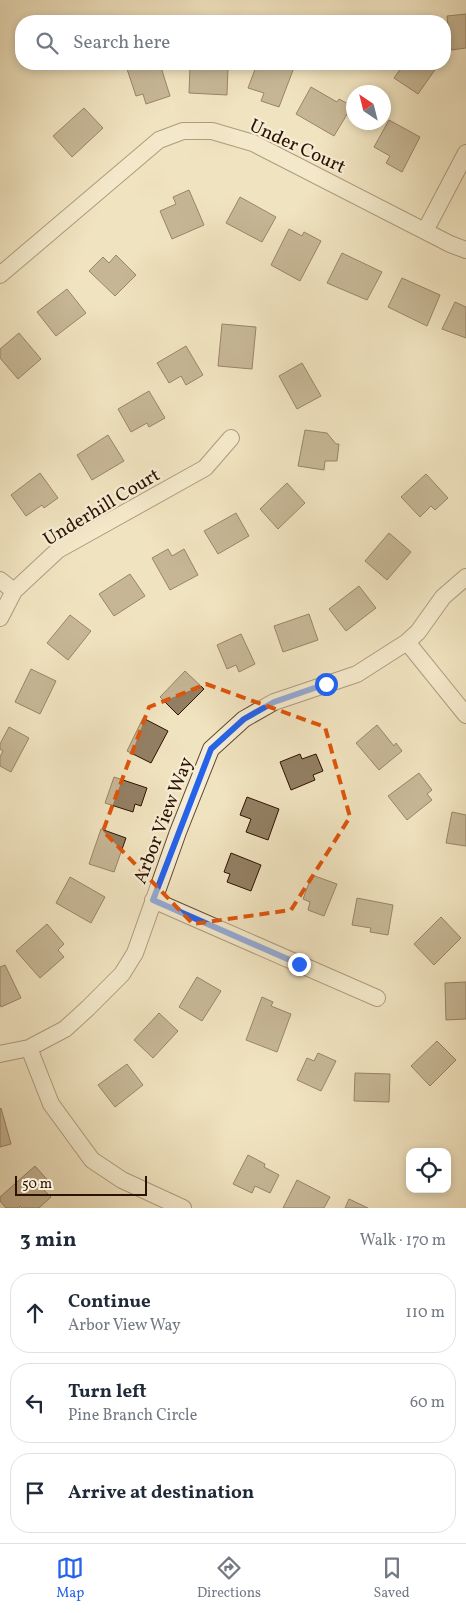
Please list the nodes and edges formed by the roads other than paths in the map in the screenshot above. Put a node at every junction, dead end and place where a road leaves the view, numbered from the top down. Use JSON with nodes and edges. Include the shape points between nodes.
{"nodes":[{"id":1,"x":466,"y":152,"type":"edge"},
{"id":2,"x":424,"y":231,"type":"junction"},
{"id":3,"x":466,"y":250,"type":"edge"},
{"id":4,"x":0,"y":275,"type":"edge"},
{"id":5,"x":231,"y":438,"type":"dead end"},
{"id":6,"x":466,"y":577,"type":"edge"},
{"id":7,"x":0,"y":580,"type":"edge"},
{"id":8,"x":14,"y":592,"type":"junction"},
{"id":9,"x":0,"y":618,"type":"edge"},
{"id":10,"x":407,"y":642,"type":"junction"},
{"id":11,"x":466,"y":715,"type":"edge"},
{"id":12,"x":153,"y":900,"type":"junction"},
{"id":13,"x":377,"y":998,"type":"dead end"},
{"id":14,"x":29,"y":1048,"type":"junction"},
{"id":15,"x":0,"y":1054,"type":"edge"},
{"id":16,"x":183,"y":1208,"type":"edge"}],
"edges":[{"from":1,"to":2,"type":"street"},
{"from":2,"to":3,"type":"street","name":"Under Court"},
{"from":2,"to":4,"type":"street","name":"Under Court","via":[[253,143],[212,131],[182,131],[159,140]]},
{"from":5,"to":8,"type":"street","name":"Underhill Court","via":[[205,468],[58,550]]},
{"from":6,"to":10,"type":"street","name":"Arbor View Way","via":[[443,597]]},
{"from":7,"to":8,"type":"street"},
{"from":8,"to":9,"type":"street","name":"Underhill Court"},
{"from":10,"to":11,"type":"street"},
{"from":10,"to":12,"type":"street","name":"Arbor View Way","via":[[357,674],[274,702],[244,719],[211,749]]},
{"from":12,"to":13,"type":"street"},
{"from":12,"to":14,"type":"street","name":"Arbor View Way","via":[[135,953],[122,974],[65,1029]]},
{"from":14,"to":15,"type":"street","name":"Arbor View Way"},
{"from":14,"to":16,"type":"street","via":[[51,1104],[92,1160],[122,1180]]}]}
